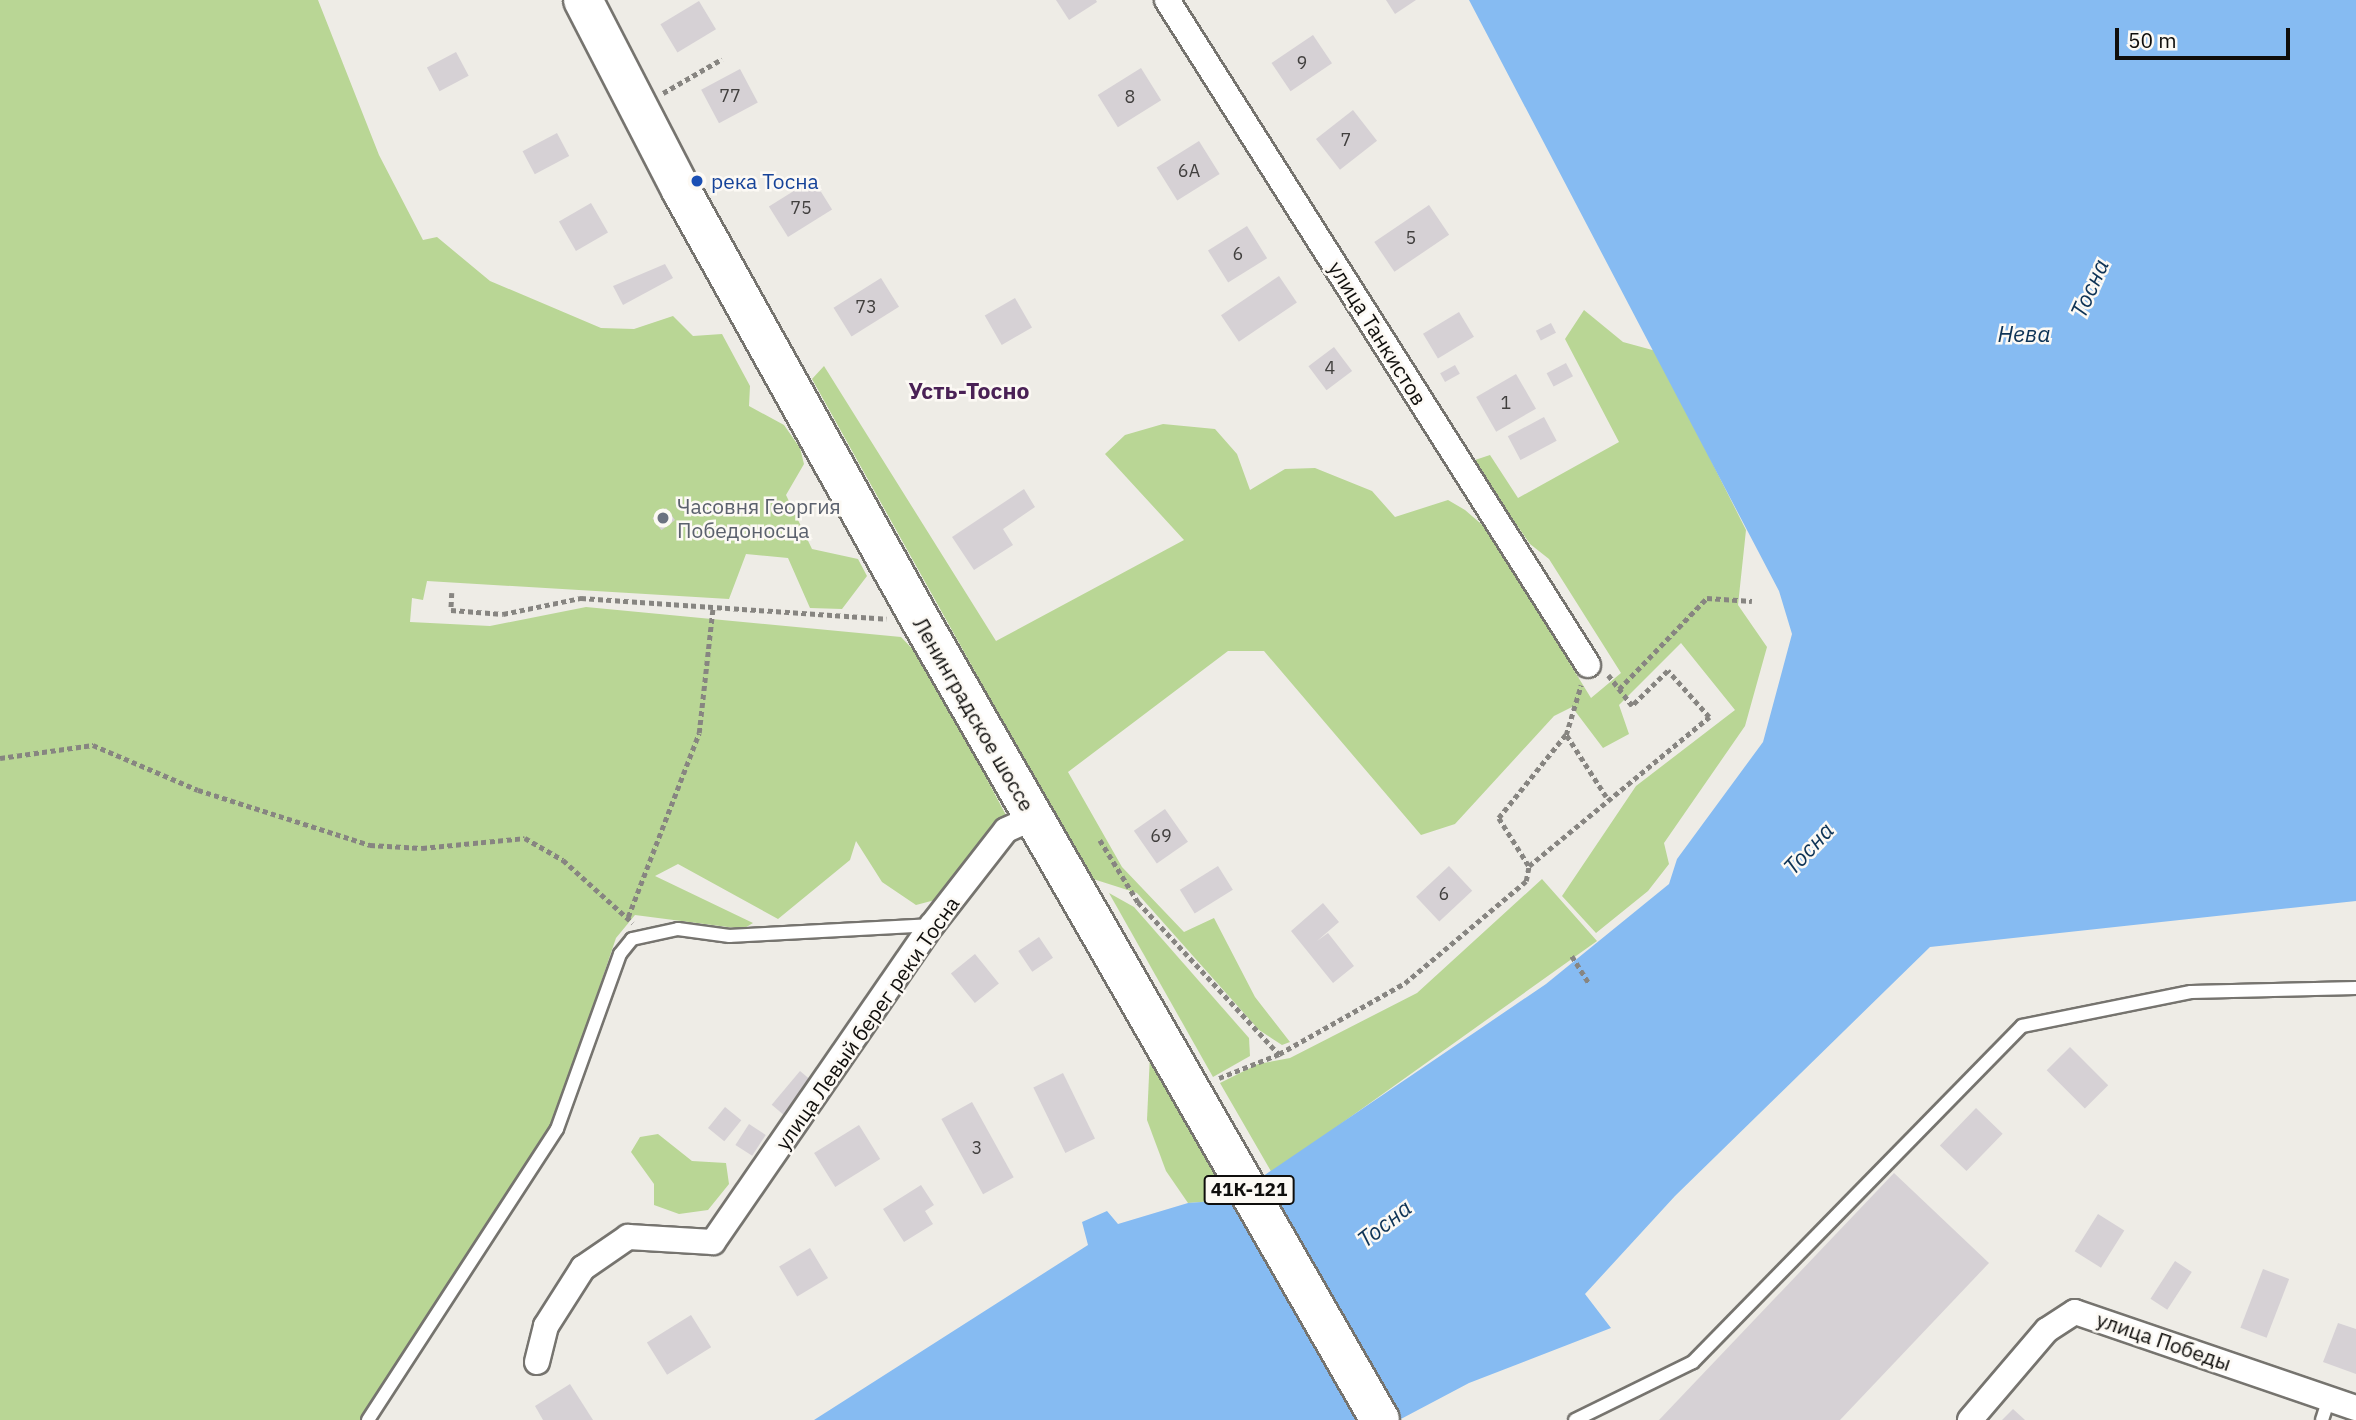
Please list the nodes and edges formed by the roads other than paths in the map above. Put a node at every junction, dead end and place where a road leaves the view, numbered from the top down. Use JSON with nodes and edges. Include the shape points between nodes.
{"nodes":[{"id":1,"x":583,"y":0,"type":"edge"},
{"id":2,"x":1167,"y":0,"type":"edge"},
{"id":3,"x":1588,"y":665,"type":"road end"},
{"id":4,"x":1033,"y":818,"type":"junction"},
{"id":5,"x":932,"y":925,"type":"junction"},
{"id":6,"x":2356,"y":988,"type":"edge"},
{"id":7,"x":537,"y":1362,"type":"dead end"},
{"id":8,"x":2356,"y":1408,"type":"edge"},
{"id":9,"x":2325,"y":1409,"type":"edge"},
{"id":10,"x":368,"y":1420,"type":"edge"},
{"id":11,"x":1380,"y":1420,"type":"edge"},
{"id":12,"x":1575,"y":1420,"type":"edge"},
{"id":13,"x":1970,"y":1420,"type":"edge"}],
"edges":[{"from":1,"to":4,"type":"main road","name":"Ленинградское шоссе","number":"41К-121"},
{"from":2,"to":3,"type":"street","name":"улица Танкистов"},
{"from":4,"to":5,"type":"street","name":"улица Левый берег реки Тосна","via":[[1006,830]]},
{"from":4,"to":11,"type":"main road","name":"Ленинградское шоссе","number":"41К-121","via":[[1204,1092]]},
{"from":5,"to":7,"type":"street","name":"улица Левый берег реки Тосна","via":[[713,1242],[628,1237],[583,1268],[546,1326]]},
{"from":5,"to":10,"type":"lane","via":[[643,934],[620,954],[557,1129]]},
{"from":6,"to":12,"type":"lane","via":[[2191,992],[2022,1026],[1693,1362]]},
{"from":8,"to":9,"type":"street","name":"улица Победы"},
{"from":9,"to":13,"type":"street","name":"улица Победы","via":[[2075,1312],[2046,1330]]}]}
